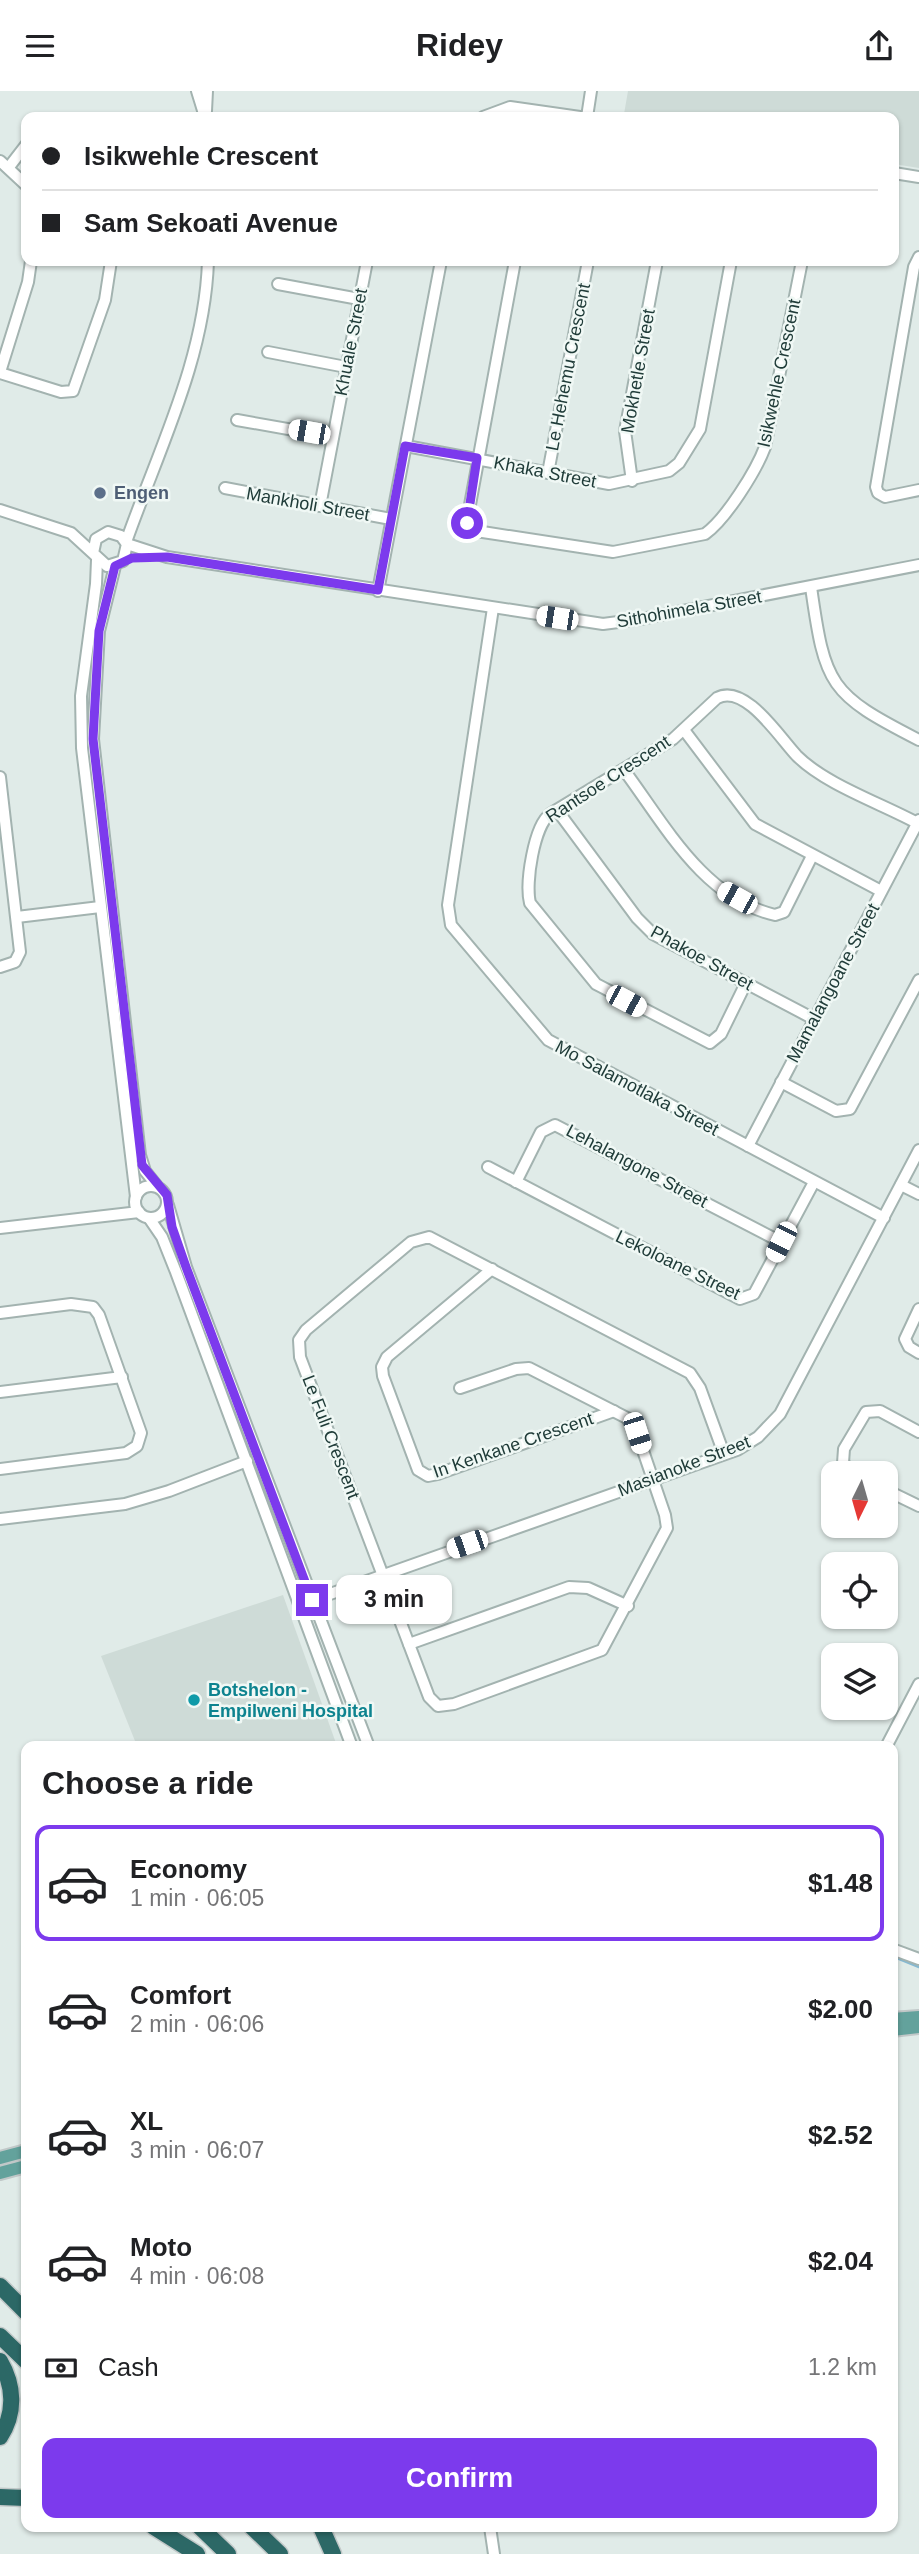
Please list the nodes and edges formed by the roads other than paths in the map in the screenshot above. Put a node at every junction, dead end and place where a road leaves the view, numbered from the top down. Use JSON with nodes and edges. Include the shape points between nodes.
{"nodes":[{"id":1,"x":197,"y":91,"type":"edge"},
{"id":2,"x":207,"y":91,"type":"edge"},
{"id":3,"x":591,"y":91,"type":"edge"},
{"id":4,"x":203,"y":112,"type":"edge"},
{"id":5,"x":205,"y":112,"type":"edge"},
{"id":6,"x":494,"y":112,"type":"edge"},
{"id":7,"x":550,"y":112,"type":"edge"},
{"id":8,"x":588,"y":112,"type":"edge"},
{"id":9,"x":21,"y":149,"type":"edge"},
{"id":10,"x":4,"y":164,"type":"edge"},
{"id":11,"x":899,"y":174,"type":"edge"},
{"id":12,"x":919,"y":177,"type":"edge"},
{"id":13,"x":21,"y":179,"type":"edge"},
{"id":14,"x":919,"y":257,"type":"edge"},
{"id":15,"x":30,"y":266,"type":"edge"},
{"id":16,"x":110,"y":266,"type":"edge"},
{"id":17,"x":208,"y":266,"type":"edge"},
{"id":18,"x":366,"y":266,"type":"edge"},
{"id":19,"x":440,"y":266,"type":"edge"},
{"id":20,"x":514,"y":266,"type":"edge"},
{"id":21,"x":587,"y":266,"type":"edge"},
{"id":22,"x":656,"y":266,"type":"edge"},
{"id":23,"x":730,"y":266,"type":"edge"},
{"id":24,"x":801,"y":266,"type":"edge"},
{"id":25,"x":278,"y":284,"type":"dead end"},
{"id":26,"x":359,"y":299,"type":"junction"},
{"id":27,"x":268,"y":352,"type":"dead end"},
{"id":28,"x":346,"y":367,"type":"junction"},
{"id":29,"x":0,"y":372,"type":"edge"},
{"id":30,"x":237,"y":420,"type":"dead end"},
{"id":31,"x":333,"y":437,"type":"junction"},
{"id":32,"x":405,"y":446,"type":"junction"},
{"id":33,"x":477,"y":458,"type":"junction"},
{"id":34,"x":548,"y":473,"type":"junction"},
{"id":35,"x":632,"y":481,"type":"junction"},
{"id":36,"x":225,"y":488,"type":"dead end"},
{"id":37,"x":919,"y":491,"type":"edge"},
{"id":38,"x":320,"y":506,"type":"junction"},
{"id":39,"x":0,"y":510,"type":"edge"},
{"id":40,"x":134,"y":519,"type":"junction"},
{"id":41,"x":391,"y":519,"type":"junction"},
{"id":42,"x":114,"y":532,"type":"junction"},
{"id":43,"x":71,"y":533,"type":"junction"},
{"id":44,"x":102,"y":534,"type":"junction"},
{"id":45,"x":127,"y":543,"type":"junction"},
{"id":46,"x":95,"y":556,"type":"junction"},
{"id":47,"x":167,"y":557,"type":"junction"},
{"id":48,"x":119,"y":564,"type":"junction"},
{"id":49,"x":919,"y":565,"type":"edge"},
{"id":50,"x":811,"y":587,"type":"junction"},
{"id":51,"x":378,"y":590,"type":"junction"},
{"id":52,"x":493,"y":608,"type":"junction"},
{"id":53,"x":684,"y":730,"type":"junction"},
{"id":54,"x":919,"y":740,"type":"edge"},
{"id":55,"x":624,"y":770,"type":"junction"},
{"id":56,"x":0,"y":778,"type":"edge"},
{"id":57,"x":1,"y":798,"type":"edge"},
{"id":58,"x":557,"y":810,"type":"junction"},
{"id":59,"x":918,"y":822,"type":"edge"},
{"id":60,"x":813,"y":856,"type":"junction"},
{"id":61,"x":6,"y":881,"type":"edge"},
{"id":62,"x":881,"y":891,"type":"junction"},
{"id":63,"x":100,"y":907,"type":"junction"},
{"id":64,"x":16,"y":917,"type":"junction"},
{"id":65,"x":0,"y":967,"type":"edge"},
{"id":66,"x":919,"y":980,"type":"edge"},
{"id":67,"x":746,"y":983,"type":"junction"},
{"id":68,"x":814,"y":1019,"type":"junction"},
{"id":69,"x":781,"y":1082,"type":"junction"},
{"id":70,"x":748,"y":1146,"type":"junction"},
{"id":71,"x":919,"y":1150,"type":"edge"},
{"id":72,"x":488,"y":1167,"type":"dead end"},
{"id":73,"x":516,"y":1182,"type":"junction"},
{"id":74,"x":814,"y":1182,"type":"junction"},
{"id":75,"x":901,"y":1185,"type":"junction"},
{"id":76,"x":157,"y":1186,"type":"junction"},
{"id":77,"x":919,"y":1194,"type":"edge"},
{"id":78,"x":168,"y":1205,"type":"junction"},
{"id":79,"x":139,"y":1207,"type":"junction"},
{"id":80,"x":884,"y":1218,"type":"junction"},
{"id":81,"x":0,"y":1228,"type":"edge"},
{"id":82,"x":781,"y":1242,"type":"junction"},
{"id":83,"x":492,"y":1269,"type":"junction"},
{"id":84,"x":919,"y":1309,"type":"edge"},
{"id":85,"x":0,"y":1313,"type":"edge"},
{"id":86,"x":919,"y":1353,"type":"edge"},
{"id":87,"x":122,"y":1377,"type":"junction"},
{"id":88,"x":460,"y":1388,"type":"dead end"},
{"id":89,"x":0,"y":1392,"type":"edge"},
{"id":90,"x":614,"y":1411,"type":"junction"},
{"id":91,"x":919,"y":1432,"type":"edge"},
{"id":92,"x":724,"y":1454,"type":"junction"},
{"id":93,"x":247,"y":1461,"type":"junction"},
{"id":94,"x":843,"y":1461,"type":"edge"},
{"id":95,"x":0,"y":1469,"type":"edge"},
{"id":96,"x":653,"y":1479,"type":"junction"},
{"id":97,"x":898,"y":1496,"type":"edge"},
{"id":98,"x":919,"y":1506,"type":"edge"},
{"id":99,"x":0,"y":1519,"type":"edge"},
{"id":100,"x":383,"y":1574,"type":"junction"},
{"id":101,"x":312,"y":1600,"type":"junction"},
{"id":102,"x":299,"y":1605,"type":"junction"},
{"id":103,"x":628,"y":1606,"type":"junction"},
{"id":104,"x":409,"y":1644,"type":"junction"},
{"id":105,"x":919,"y":1684,"type":"edge"},
{"id":106,"x":350,"y":1741,"type":"edge"},
{"id":107,"x":367,"y":1741,"type":"edge"},
{"id":108,"x":889,"y":1741,"type":"edge"},
{"id":109,"x":898,"y":1951,"type":"edge"},
{"id":110,"x":919,"y":1959,"type":"edge"},
{"id":111,"x":919,"y":2017,"type":"edge"},
{"id":112,"x":898,"y":2019,"type":"edge"},
{"id":113,"x":919,"y":2027,"type":"edge"},
{"id":114,"x":898,"y":2029,"type":"edge"},
{"id":115,"x":21,"y":2152,"type":"edge"},
{"id":116,"x":0,"y":2158,"type":"edge"},
{"id":117,"x":21,"y":2168,"type":"edge"},
{"id":118,"x":0,"y":2173,"type":"edge"},
{"id":119,"x":0,"y":2279,"type":"edge"},
{"id":120,"x":0,"y":2287,"type":"edge"},
{"id":121,"x":21,"y":2295,"type":"edge"},
{"id":122,"x":21,"y":2307,"type":"edge"},
{"id":123,"x":0,"y":2336,"type":"edge"},
{"id":124,"x":21,"y":2356,"type":"edge"},
{"id":125,"x":0,"y":2361,"type":"edge"},
{"id":126,"x":0,"y":2437,"type":"edge"},
{"id":127,"x":0,"y":2497,"type":"edge"},
{"id":128,"x":21,"y":2498,"type":"edge"},
{"id":129,"x":162,"y":2532,"type":"edge"},
{"id":130,"x":205,"y":2532,"type":"edge"},
{"id":131,"x":257,"y":2532,"type":"edge"},
{"id":132,"x":323,"y":2532,"type":"edge"},
{"id":133,"x":491,"y":2532,"type":"edge"},
{"id":134,"x":197,"y":2554,"type":"edge"},
{"id":135,"x":228,"y":2554,"type":"edge"},
{"id":136,"x":280,"y":2554,"type":"edge"},
{"id":137,"x":333,"y":2554,"type":"edge"},
{"id":138,"x":494,"y":2554,"type":"edge"}],
"edges":[{"from":1,"to":4,"type":"street"},
{"from":2,"to":5,"type":"street"},
{"from":3,"to":8,"type":"street"},
{"from":6,"to":7,"type":"street","via":[[519,107]]},
{"from":9,"to":10,"type":"street"},
{"from":10,"to":13,"type":"street"},
{"from":11,"to":12,"type":"street"},
{"from":14,"to":37,"type":"street","via":[[877,490],[885,496]]},
{"from":15,"to":29,"type":"street"},
{"from":16,"to":29,"type":"street","via":[[104,300],[73,391],[61,392]]},
{"from":17,"to":40,"type":"street","via":[[197,342]]},
{"from":18,"to":26,"type":"street","name":"Khuale Street"},
{"from":19,"to":32,"type":"street"},
{"from":20,"to":33,"type":"street"},
{"from":21,"to":34,"type":"street","name":"Le Hehemu Crescent"},
{"from":22,"to":35,"type":"street","name":"Mokhetle Street","via":[[625,431]]},
{"from":23,"to":35,"type":"street","name":"Khaka Street","via":[[698,434],[672,469]]},
{"from":24,"to":33,"type":"street","name":"Isikwehle Crescent","via":[[761,458],[705,534],[613,552],[476,531],[466,516]]},
{"from":25,"to":26,"type":"street"},
{"from":26,"to":28,"type":"street","name":"Khuale Street"},
{"from":27,"to":28,"type":"street"},
{"from":28,"to":31,"type":"street","name":"Khuale Street"},
{"from":30,"to":31,"type":"street"},
{"from":31,"to":38,"type":"street","name":"Khuale Street"},
{"from":32,"to":33,"type":"street","name":"Khaka Street"},
{"from":32,"to":41,"type":"street"},
{"from":33,"to":34,"type":"street","name":"Khaka Street"},
{"from":34,"to":35,"type":"street","name":"Khaka Street","via":[[609,484]]},
{"from":36,"to":38,"type":"street","name":"Mankholi Street"},
{"from":38,"to":41,"type":"street","name":"Mankholi Street"},
{"from":39,"to":43,"type":"street"},
{"from":40,"to":42,"type":"street"},
{"from":40,"to":45,"type":"street"},
{"from":41,"to":51,"type":"street"},
{"from":42,"to":44,"type":"street"},
{"from":42,"to":45,"type":"street"},
{"from":43,"to":44,"type":"street"},
{"from":43,"to":46,"type":"street"},
{"from":44,"to":46,"type":"street","via":[[95,542]]},
{"from":45,"to":47,"type":"street","name":"Sithohimela Street"},
{"from":45,"to":48,"type":"street"},
{"from":46,"to":48,"type":"street","via":[[103,565]]},
{"from":46,"to":63,"type":"street","via":[[81,722]]},
{"from":47,"to":48,"type":"street","name":"Sithohimela Street"},
{"from":47,"to":51,"type":"street","name":"Sithohimela Street"},
{"from":48,"to":76,"type":"street","via":[[99,631],[93,739],[140,1156]]},
{"from":49,"to":50,"type":"street","name":"Sithohimela Street"},
{"from":50,"to":52,"type":"street","name":"Sithohimela Street","via":[[619,623]]},
{"from":50,"to":54,"type":"street","via":[[825,662],[837,687],[859,708]]},
{"from":51,"to":52,"type":"street","name":"Sithohimela Street"},
{"from":52,"to":70,"type":"street","name":"Mo Salamotlaka Street","via":[[448,905],[451,925],[548,1040]]},
{"from":53,"to":55,"type":"street","name":"Rantsoe Crescent"},
{"from":53,"to":59,"type":"street","name":"Rantsoe Crescent","via":[[716,698],[740,696],[811,768]]},
{"from":53,"to":60,"type":"street","via":[[752,822]]},
{"from":55,"to":58,"type":"street","name":"Rantsoe Crescent"},
{"from":55,"to":60,"type":"street","via":[[703,876],[761,911],[784,912]]},
{"from":56,"to":57,"type":"street"},
{"from":57,"to":61,"type":"street"},
{"from":58,"to":67,"type":"street","name":"Phakoe Street","via":[[647,929]]},
{"from":58,"to":67,"type":"street","name":"Rantsoe Crescent","via":[[538,828],[528,897],[596,984],[710,1042],[721,1034]]},
{"from":59,"to":62,"type":"street","name":"Mamalangoane Street"},
{"from":60,"to":62,"type":"street"},
{"from":61,"to":64,"type":"street"},
{"from":62,"to":68,"type":"street","name":"Mamalangoane Street"},
{"from":63,"to":64,"type":"street"},
{"from":63,"to":79,"type":"street"},
{"from":64,"to":65,"type":"street","via":[[18,958]]},
{"from":66,"to":69,"type":"street","via":[[850,1109],[836,1111]]},
{"from":67,"to":68,"type":"street","name":"Phakoe Street"},
{"from":68,"to":69,"type":"street","name":"Mamalangoane Street"},
{"from":69,"to":70,"type":"street","name":"Mamalangoane Street"},
{"from":70,"to":74,"type":"street","name":"Mo Salamotlaka Street"},
{"from":71,"to":75,"type":"street","name":"Masianoke Street"},
{"from":72,"to":73,"type":"street","name":"Lekoloane Street"},
{"from":73,"to":82,"type":"street","name":"Lehalangone Street","via":[[541,1132],[555,1125]]},
{"from":73,"to":82,"type":"street","name":"Lekoloane Street","via":[[740,1299],[754,1294]]},
{"from":74,"to":80,"type":"street","name":"Mo Salamotlaka Street"},
{"from":74,"to":82,"type":"street","name":"Lekoloane Street"},
{"from":75,"to":77,"type":"street"},
{"from":75,"to":80,"type":"street","name":"Masianoke Street"},
{"from":76,"to":78,"type":"street","via":[[164,1191]]},
{"from":76,"to":79,"type":"street","via":[[144,1187]]},
{"from":78,"to":79,"type":"street","via":[[159,1216]]},
{"from":78,"to":101,"type":"street","via":[[186,1267]]},
{"from":79,"to":81,"type":"street"},
{"from":79,"to":93,"type":"street","via":[[162,1237]]},
{"from":80,"to":92,"type":"street","name":"Masianoke Street","via":[[776,1420],[752,1441]]},
{"from":83,"to":90,"type":"street","name":"In Kenkane Crescent","via":[[387,1357],[382,1367],[418,1470],[432,1475]]},
{"from":83,"to":92,"type":"street","name":"Le Fuli Crescent","via":[[690,1373]]},
{"from":83,"to":100,"type":"street","name":"Le Fuli Crescent","via":[[436,1239],[420,1237],[299,1340],[300,1357]]},
{"from":84,"to":86,"type":"street","via":[[905,1339]]},
{"from":85,"to":87,"type":"street","via":[[89,1305],[99,1315]]},
{"from":87,"to":89,"type":"street"},
{"from":87,"to":95,"type":"street","via":[[140,1427],[137,1446],[118,1454]]},
{"from":88,"to":90,"type":"street","via":[[529,1369]]},
{"from":90,"to":96,"type":"street","name":"Le Fuli Crescent","via":[[633,1425]]},
{"from":91,"to":94,"type":"street","via":[[880,1411],[866,1412]]},
{"from":92,"to":96,"type":"street","name":"Masianoke Street"},
{"from":93,"to":99,"type":"street","via":[[125,1504]]},
{"from":93,"to":102,"type":"street"},
{"from":96,"to":100,"type":"street","name":"Masianoke Street"},
{"from":96,"to":103,"type":"street","name":"Le Fuli Crescent","via":[[667,1528]]},
{"from":97,"to":98,"type":"street"},
{"from":100,"to":101,"type":"street","name":"Masianoke Street"},
{"from":100,"to":104,"type":"street","name":"Le Fuli Crescent"},
{"from":101,"to":102,"type":"street","name":"Masianoke Street"},
{"from":101,"to":107,"type":"street"},
{"from":102,"to":106,"type":"street"},
{"from":103,"to":104,"type":"street","via":[[587,1588],[569,1587]]},
{"from":103,"to":104,"type":"street","name":"Le Fuli Crescent","via":[[598,1653],[447,1706],[432,1702]]},
{"from":105,"to":108,"type":"street"},
{"from":109,"to":110,"type":"street"},
{"from":111,"to":112,"type":"main road"},
{"from":113,"to":114,"type":"main road"},
{"from":115,"to":116,"type":"main road"},
{"from":117,"to":118,"type":"main road"},
{"from":119,"to":121,"type":"highway"},
{"from":120,"to":122,"type":"highway"},
{"from":123,"to":124,"type":"highway"},
{"from":125,"to":126,"type":"highway","via":[[12,2399]]},
{"from":127,"to":128,"type":"highway"},
{"from":129,"to":134,"type":"highway"},
{"from":130,"to":135,"type":"highway"},
{"from":131,"to":136,"type":"highway"},
{"from":132,"to":137,"type":"highway"},
{"from":133,"to":138,"type":"street"}]}
